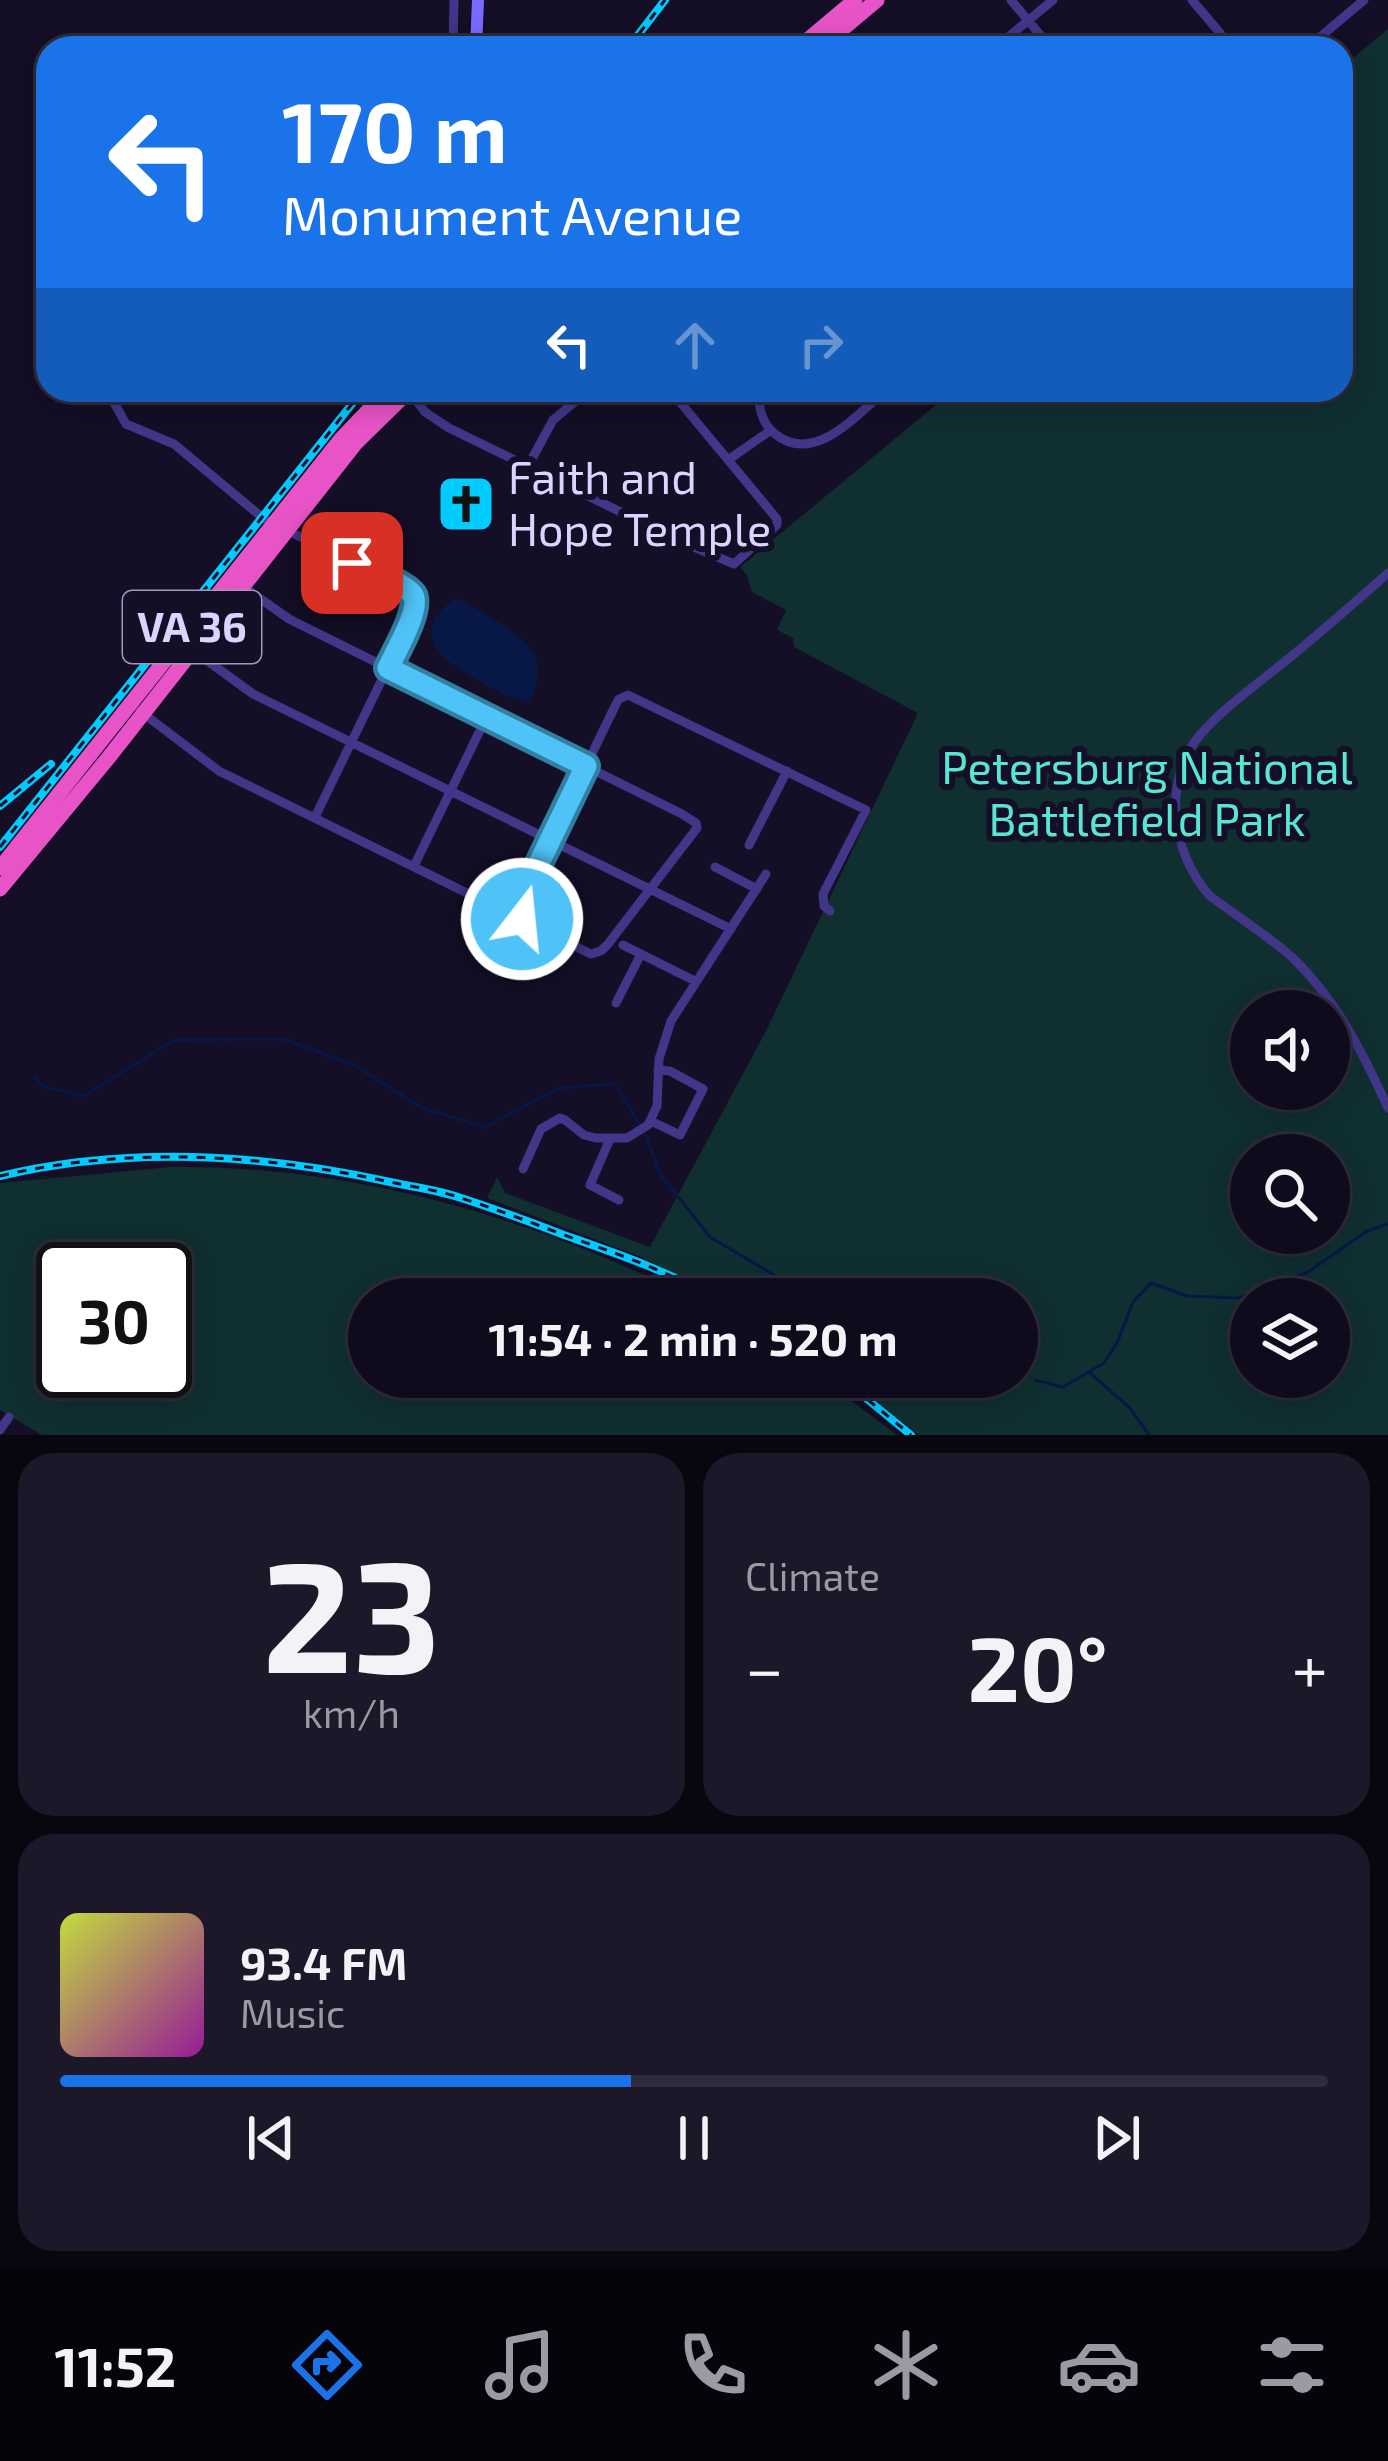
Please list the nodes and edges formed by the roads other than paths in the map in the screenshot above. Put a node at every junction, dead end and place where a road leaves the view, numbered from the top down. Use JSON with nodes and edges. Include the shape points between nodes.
{"nodes":[{"id":1,"x":454,"y":0,"type":"edge"},
{"id":2,"x":478,"y":0,"type":"edge"},
{"id":3,"x":855,"y":0,"type":"edge"},
{"id":4,"x":878,"y":0,"type":"edge"},
{"id":5,"x":1011,"y":0,"type":"edge"},
{"id":6,"x":1053,"y":0,"type":"edge"},
{"id":7,"x":1192,"y":0,"type":"edge"},
{"id":8,"x":1364,"y":0,"type":"edge"},
{"id":9,"x":1028,"y":21,"type":"junction"},
{"id":10,"x":453,"y":36,"type":"edge"},
{"id":11,"x":476,"y":36,"type":"edge"},
{"id":12,"x":812,"y":36,"type":"edge"},
{"id":13,"x":834,"y":36,"type":"edge"},
{"id":14,"x":1010,"y":36,"type":"edge"},
{"id":15,"x":1041,"y":36,"type":"edge"},
{"id":16,"x":1221,"y":36,"type":"edge"},
{"id":17,"x":1321,"y":36,"type":"edge"},
{"id":18,"x":114,"y":402,"type":"edge"},
{"id":19,"x":376,"y":402,"type":"edge"},
{"id":20,"x":397,"y":402,"type":"edge"},
{"id":21,"x":419,"y":402,"type":"edge"},
{"id":22,"x":575,"y":402,"type":"edge"},
{"id":23,"x":680,"y":402,"type":"edge"},
{"id":24,"x":760,"y":402,"type":"edge"},
{"id":25,"x":871,"y":402,"type":"edge"},
{"id":26,"x":771,"y":430,"type":"junction"},
{"id":27,"x":728,"y":460,"type":"junction"},
{"id":28,"x":528,"y":466,"type":"junction"},
{"id":29,"x":281,"y":527,"type":"junction"},
{"id":30,"x":1388,"y":573,"type":"edge"},
{"id":31,"x":238,"y":582,"type":"junction"},
{"id":32,"x":187,"y":645,"type":"junction"},
{"id":33,"x":388,"y":668,"type":"junction"},
{"id":34,"x":137,"y":709,"type":"junction"},
{"id":35,"x":487,"y":716,"type":"junction"},
{"id":36,"x":351,"y":743,"type":"junction"},
{"id":37,"x":586,"y":766,"type":"junction"},
{"id":38,"x":787,"y":771,"type":"junction"},
{"id":39,"x":450,"y":792,"type":"junction"},
{"id":40,"x":315,"y":817,"type":"junction"},
{"id":41,"x":550,"y":841,"type":"junction"},
{"id":42,"x":748,"y":845,"type":"dead end"},
{"id":43,"x":414,"y":866,"type":"junction"},
{"id":44,"x":715,"y":867,"type":"dead end"},
{"id":45,"x":0,"y":868,"type":"edge"},
{"id":46,"x":766,"y":874,"type":"dead end"},
{"id":47,"x":757,"y":889,"type":"junction"},
{"id":48,"x":0,"y":890,"type":"edge"},
{"id":49,"x":650,"y":890,"type":"junction"},
{"id":50,"x":830,"y":911,"type":"dead end"},
{"id":51,"x":514,"y":915,"type":"junction"},
{"id":52,"x":731,"y":928,"type":"junction"},
{"id":53,"x":623,"y":945,"type":"dead end"},
{"id":54,"x":641,"y":954,"type":"junction"},
{"id":55,"x":695,"y":981,"type":"junction"},
{"id":56,"x":616,"y":1003,"type":"dead end"},
{"id":57,"x":658,"y":1070,"type":"junction"},
{"id":58,"x":1388,"y":1108,"type":"edge"},
{"id":59,"x":652,"y":1120,"type":"junction"},
{"id":60,"x":610,"y":1139,"type":"junction"},
{"id":61,"x":523,"y":1169,"type":"dead end"},
{"id":62,"x":619,"y":1200,"type":"dead end"},
{"id":63,"x":9,"y":1417,"type":"dead end"},
{"id":64,"x":0,"y":1430,"type":"edge"}],
"edges":[{"from":1,"to":10,"type":"street"},
{"from":2,"to":11,"type":"main road"},
{"from":3,"to":12,"type":"highway"},
{"from":4,"to":13,"type":"highway"},
{"from":5,"to":9,"type":"street"},
{"from":6,"to":9,"type":"street"},
{"from":7,"to":16,"type":"street"},
{"from":8,"to":17,"type":"street"},
{"from":9,"to":14,"type":"street"},
{"from":9,"to":15,"type":"street"},
{"from":18,"to":29,"type":"street","via":[[126,424],[174,444]]},
{"from":19,"to":29,"type":"highway","number":"VA 36"},
{"from":20,"to":29,"type":"highway","number":"VA 36"},
{"from":21,"to":28,"type":"street","via":[[433,418]]},
{"from":22,"to":28,"type":"street","via":[[553,420]]},
{"from":23,"to":27,"type":"street"},
{"from":24,"to":26,"type":"street"},
{"from":25,"to":26,"type":"street","via":[[818,442],[793,442]]},
{"from":26,"to":27,"type":"street"},
{"from":27,"to":28,"type":"street","via":[[778,522],[731,565]]},
{"from":29,"to":31,"type":"highway","number":"VA 36"},
{"from":29,"to":33,"type":"street","via":[[408,590],[415,604]]},
{"from":30,"to":58,"type":"street","via":[[1201,734],[1177,802],[1179,843],[1201,886],[1326,995]]},
{"from":31,"to":32,"type":"highway","number":"VA 36"},
{"from":31,"to":33,"type":"street","via":[[289,619]]},
{"from":32,"to":34,"type":"highway","number":"VA 36"},
{"from":32,"to":36,"type":"street","via":[[253,694]]},
{"from":33,"to":35,"type":"street"},
{"from":33,"to":36,"type":"street"},
{"from":34,"to":40,"type":"street","via":[[215,769]]},
{"from":34,"to":45,"type":"highway","number":"VA 36"},
{"from":34,"to":48,"type":"highway","number":"VA 36"},
{"from":35,"to":37,"type":"street"},
{"from":35,"to":39,"type":"street"},
{"from":36,"to":39,"type":"street"},
{"from":36,"to":40,"type":"street"},
{"from":37,"to":38,"type":"street","via":[[619,699],[630,695]]},
{"from":37,"to":41,"type":"street"},
{"from":37,"to":49,"type":"street","via":[[698,825]]},
{"from":38,"to":42,"type":"street"},
{"from":38,"to":50,"type":"street","via":[[866,810],[823,894]]},
{"from":39,"to":41,"type":"street"},
{"from":39,"to":43,"type":"street"},
{"from":40,"to":43,"type":"street"},
{"from":41,"to":49,"type":"street"},
{"from":41,"to":51,"type":"street"},
{"from":43,"to":51,"type":"street"},
{"from":44,"to":47,"type":"street"},
{"from":46,"to":47,"type":"street"},
{"from":47,"to":52,"type":"street"},
{"from":49,"to":51,"type":"street","via":[[596,953]]},
{"from":49,"to":52,"type":"street"},
{"from":52,"to":55,"type":"street"},
{"from":53,"to":54,"type":"street"},
{"from":54,"to":55,"type":"street"},
{"from":54,"to":56,"type":"street"},
{"from":55,"to":57,"type":"street","via":[[665,1035]]},
{"from":57,"to":59,"type":"street"},
{"from":57,"to":59,"type":"street","via":[[703,1089],[680,1135]]},
{"from":59,"to":60,"type":"street","via":[[635,1135]]},
{"from":60,"to":61,"type":"street","via":[[584,1135],[560,1118],[541,1129]]},
{"from":60,"to":62,"type":"street","via":[[589,1182]]},
{"from":63,"to":64,"type":"street"}]}
